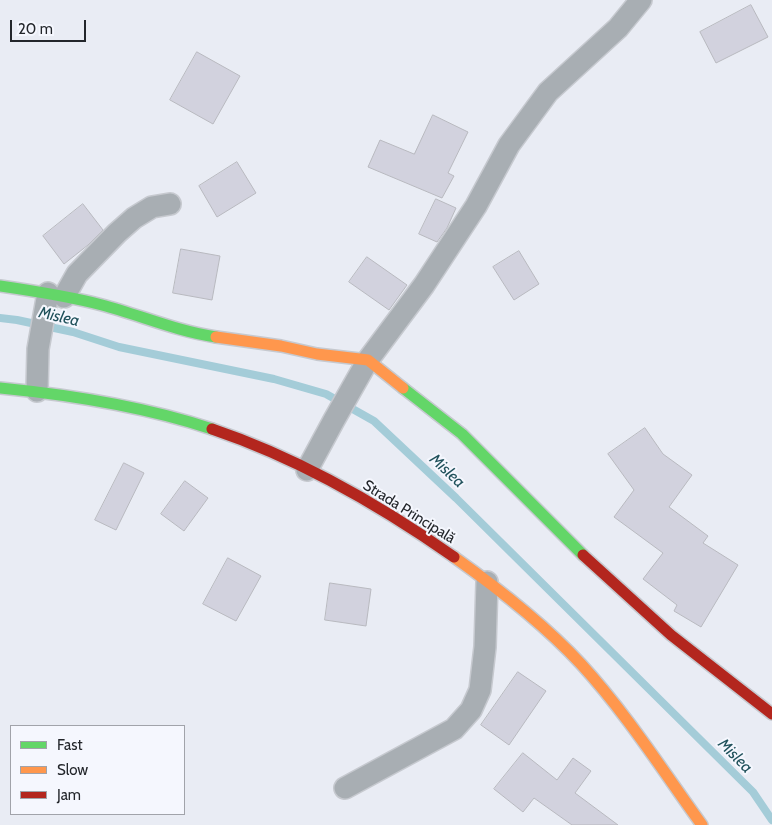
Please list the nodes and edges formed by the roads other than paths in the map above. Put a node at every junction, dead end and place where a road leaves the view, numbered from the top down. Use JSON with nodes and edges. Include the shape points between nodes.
{"nodes":[{"id":1,"x":641,"y":0,"type":"edge"},
{"id":2,"x":170,"y":204,"type":"dead end"},
{"id":3,"x":0,"y":286,"type":"edge"},
{"id":4,"x":52,"y":300,"type":"junction"},
{"id":5,"x":368,"y":360,"type":"junction"},
{"id":6,"x":0,"y":388,"type":"edge"},
{"id":7,"x":37,"y":391,"type":"junction"},
{"id":8,"x":307,"y":470,"type":"junction"},
{"id":9,"x":487,"y":582,"type":"junction"},
{"id":10,"x":772,"y":714,"type":"edge"},
{"id":11,"x":345,"y":788,"type":"dead end"},
{"id":12,"x":702,"y":825,"type":"edge"}],
"edges":[{"from":1,"to":5,"type":"street","via":[[618,28],[548,92],[509,145],[476,206],[424,285]]},
{"from":2,"to":4,"type":"street","via":[[152,207],[134,218]]},
{"from":3,"to":4,"type":"street"},
{"from":4,"to":5,"type":"street","via":[[102,305],[202,335]]},
{"from":4,"to":7,"type":"street","via":[[38,349]]},
{"from":5,"to":8,"type":"street"},
{"from":5,"to":10,"type":"street","via":[[462,434],[560,533],[664,628]]},
{"from":6,"to":7,"type":"street","name":"Strada Principală"},
{"from":7,"to":8,"type":"street","name":"Strada Principală","via":[[152,412],[203,426],[253,444]]},
{"from":8,"to":9,"type":"street","name":"Strada Principală","via":[[392,517]]},
{"from":9,"to":11,"type":"street","via":[[480,690],[471,710],[454,729]]},
{"from":9,"to":12,"type":"street","name":"Strada Principală","via":[[526,610],[578,661],[627,721]]}]}
